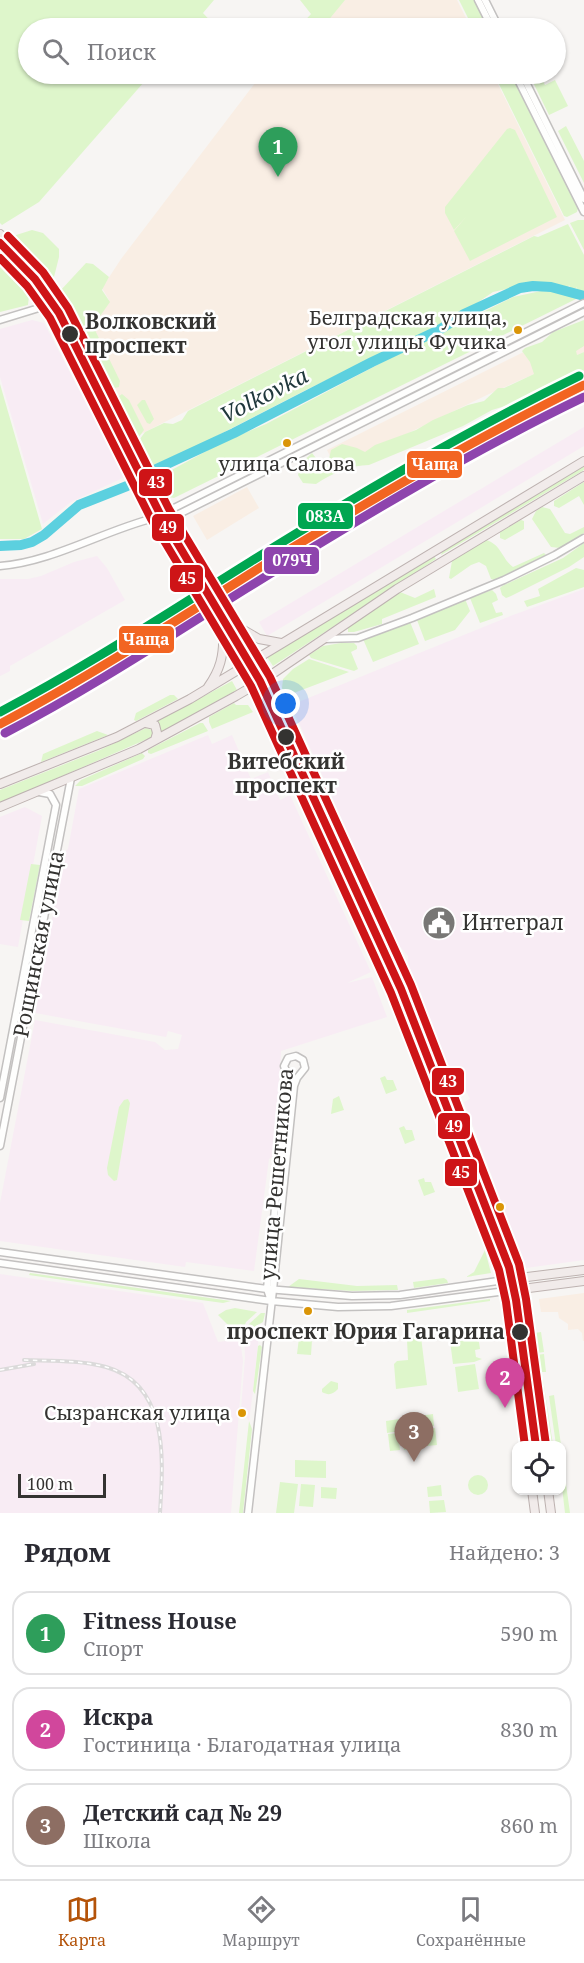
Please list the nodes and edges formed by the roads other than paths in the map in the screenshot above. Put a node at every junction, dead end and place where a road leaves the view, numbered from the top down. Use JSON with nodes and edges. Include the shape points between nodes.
{"nodes":[{"id":1,"x":478,"y":0,"type":"edge"},
{"id":2,"x":485,"y":0,"type":"edge"},
{"id":3,"x":487,"y":18,"type":"edge"},
{"id":4,"x":495,"y":18,"type":"edge"},
{"id":5,"x":520,"y":84,"type":"edge"},
{"id":6,"x":527,"y":84,"type":"edge"},
{"id":7,"x":584,"y":199,"type":"edge"},
{"id":8,"x":584,"y":212,"type":"edge"},
{"id":9,"x":0,"y":234,"type":"edge"},
{"id":10,"x":0,"y":258,"type":"edge"},
{"id":11,"x":54,"y":293,"type":"junction"},
{"id":12,"x":584,"y":303,"type":"edge"},
{"id":13,"x":44,"y":305,"type":"junction"},
{"id":14,"x":584,"y":312,"type":"edge"},
{"id":15,"x":0,"y":320,"type":"edge"},
{"id":16,"x":584,"y":460,"type":"edge"},
{"id":17,"x":584,"y":476,"type":"edge"},
{"id":18,"x":167,"y":515,"type":"junction"},
{"id":19,"x":154,"y":518,"type":"junction"},
{"id":20,"x":584,"y":538,"type":"edge"},
{"id":21,"x":437,"y":549,"type":"junction"},
{"id":22,"x":444,"y":560,"type":"junction"},
{"id":23,"x":0,"y":566,"type":"edge"},
{"id":24,"x":233,"y":624,"type":"junction"},
{"id":25,"x":222,"y":633,"type":"junction"},
{"id":26,"x":323,"y":639,"type":"junction"},
{"id":27,"x":281,"y":643,"type":"junction"},
{"id":28,"x":254,"y":660,"type":"junction"},
{"id":29,"x":243,"y":667,"type":"junction"},
{"id":30,"x":265,"y":679,"type":"junction"},
{"id":31,"x":252,"y":686,"type":"junction"},
{"id":32,"x":205,"y":690,"type":"junction"},
{"id":33,"x":146,"y":723,"type":"junction"},
{"id":34,"x":155,"y":740,"type":"junction"},
{"id":35,"x":71,"y":778,"type":"junction"},
{"id":36,"x":0,"y":784,"type":"edge"},
{"id":37,"x":38,"y":792,"type":"junction"},
{"id":38,"x":0,"y":807,"type":"edge"},
{"id":39,"x":0,"y":1098,"type":"edge"},
{"id":40,"x":0,"y":1146,"type":"edge"},
{"id":41,"x":0,"y":1252,"type":"edge"},
{"id":42,"x":0,"y":1263,"type":"edge"},
{"id":43,"x":584,"y":1270,"type":"edge"},
{"id":44,"x":519,"y":1278,"type":"junction"},
{"id":45,"x":503,"y":1280,"type":"junction"},
{"id":46,"x":584,"y":1281,"type":"edge"},
{"id":47,"x":270,"y":1290,"type":"junction"},
{"id":48,"x":521,"y":1290,"type":"junction"},
{"id":49,"x":506,"y":1291,"type":"junction"},
{"id":50,"x":328,"y":1295,"type":"junction"},
{"id":51,"x":271,"y":1301,"type":"junction"},
{"id":52,"x":327,"y":1306,"type":"junction"},
{"id":53,"x":525,"y":1441,"type":"edge"},
{"id":54,"x":541,"y":1441,"type":"edge"},
{"id":55,"x":533,"y":1495,"type":"edge"},
{"id":56,"x":549,"y":1495,"type":"edge"},
{"id":57,"x":248,"y":1513,"type":"edge"},
{"id":58,"x":536,"y":1513,"type":"edge"},
{"id":59,"x":551,"y":1513,"type":"edge"}],
"edges":[{"from":1,"to":3,"type":"street"},
{"from":2,"to":4,"type":"street"},
{"from":5,"to":8,"type":"street"},
{"from":6,"to":7,"type":"street"},
{"from":9,"to":11,"type":"main road"},
{"from":10,"to":13,"type":"main road"},
{"from":11,"to":13,"type":"street"},
{"from":11,"to":18,"type":"main road"},
{"from":12,"to":18,"type":"street"},
{"from":13,"to":15,"type":"street"},
{"from":13,"to":19,"type":"main road"},
{"from":14,"to":18,"type":"street"},
{"from":16,"to":21,"type":"main road"},
{"from":17,"to":22,"type":"main road"},
{"from":18,"to":19,"type":"street"},
{"from":18,"to":24,"type":"main road"},
{"from":19,"to":23,"type":"street","via":[[36,559]]},
{"from":19,"to":25,"type":"main road"},
{"from":20,"to":26,"type":"street","via":[[504,580],[412,618],[358,638]]},
{"from":21,"to":22,"type":"main road"},
{"from":21,"to":27,"type":"main road"},
{"from":22,"to":26,"type":"main road"},
{"from":24,"to":27,"type":"main road","via":[[259,639]]},
{"from":24,"to":28,"type":"main road"},
{"from":25,"to":29,"type":"main road"},
{"from":25,"to":32,"type":"main road","via":[[222,661]]},
{"from":26,"to":30,"type":"main road"},
{"from":27,"to":28,"type":"main road"},
{"from":28,"to":29,"type":"main road"},
{"from":28,"to":30,"type":"main road"},
{"from":29,"to":31,"type":"main road"},
{"from":29,"to":32,"type":"main road"},
{"from":30,"to":31,"type":"main road"},
{"from":30,"to":44,"type":"main road","via":[[414,1004]]},
{"from":31,"to":34,"type":"main road"},
{"from":31,"to":45,"type":"main road","via":[[399,1010]]},
{"from":32,"to":33,"type":"main road"},
{"from":33,"to":34,"type":"main road","via":[[155,726]]},
{"from":33,"to":36,"type":"main road"},
{"from":34,"to":35,"type":"main road"},
{"from":35,"to":37,"type":"main road"},
{"from":35,"to":40,"type":"street","name":"Рощинская улица"},
{"from":37,"to":38,"type":"main road"},
{"from":37,"to":39,"type":"street","name":"Рощинская улица","via":[[50,794],[56,805]]},
{"from":41,"to":47,"type":"street"},
{"from":42,"to":51,"type":"street"},
{"from":43,"to":44,"type":"main road"},
{"from":44,"to":45,"type":"street"},
{"from":44,"to":48,"type":"main road"},
{"from":45,"to":49,"type":"main road"},
{"from":45,"to":50,"type":"street","via":[[391,1296]]},
{"from":46,"to":48,"type":"main road"},
{"from":47,"to":47,"type":"street","name":"улица Решетникова","via":[[294,1086],[305,1068],[303,1060],[296,1056],[288,1058],[284,1066],[287,1087]]},
{"from":47,"to":50,"type":"street"},
{"from":47,"to":51,"type":"street","name":"улица Решетникова"},
{"from":48,"to":49,"type":"main road"},
{"from":48,"to":54,"type":"main road"},
{"from":49,"to":52,"type":"street","via":[[391,1306]]},
{"from":49,"to":53,"type":"main road"},
{"from":50,"to":52,"type":"street"},
{"from":51,"to":52,"type":"street"},
{"from":51,"to":57,"type":"street","name":"улица Решетникова"},
{"from":55,"to":58,"type":"main road"},
{"from":56,"to":59,"type":"main road"}]}
